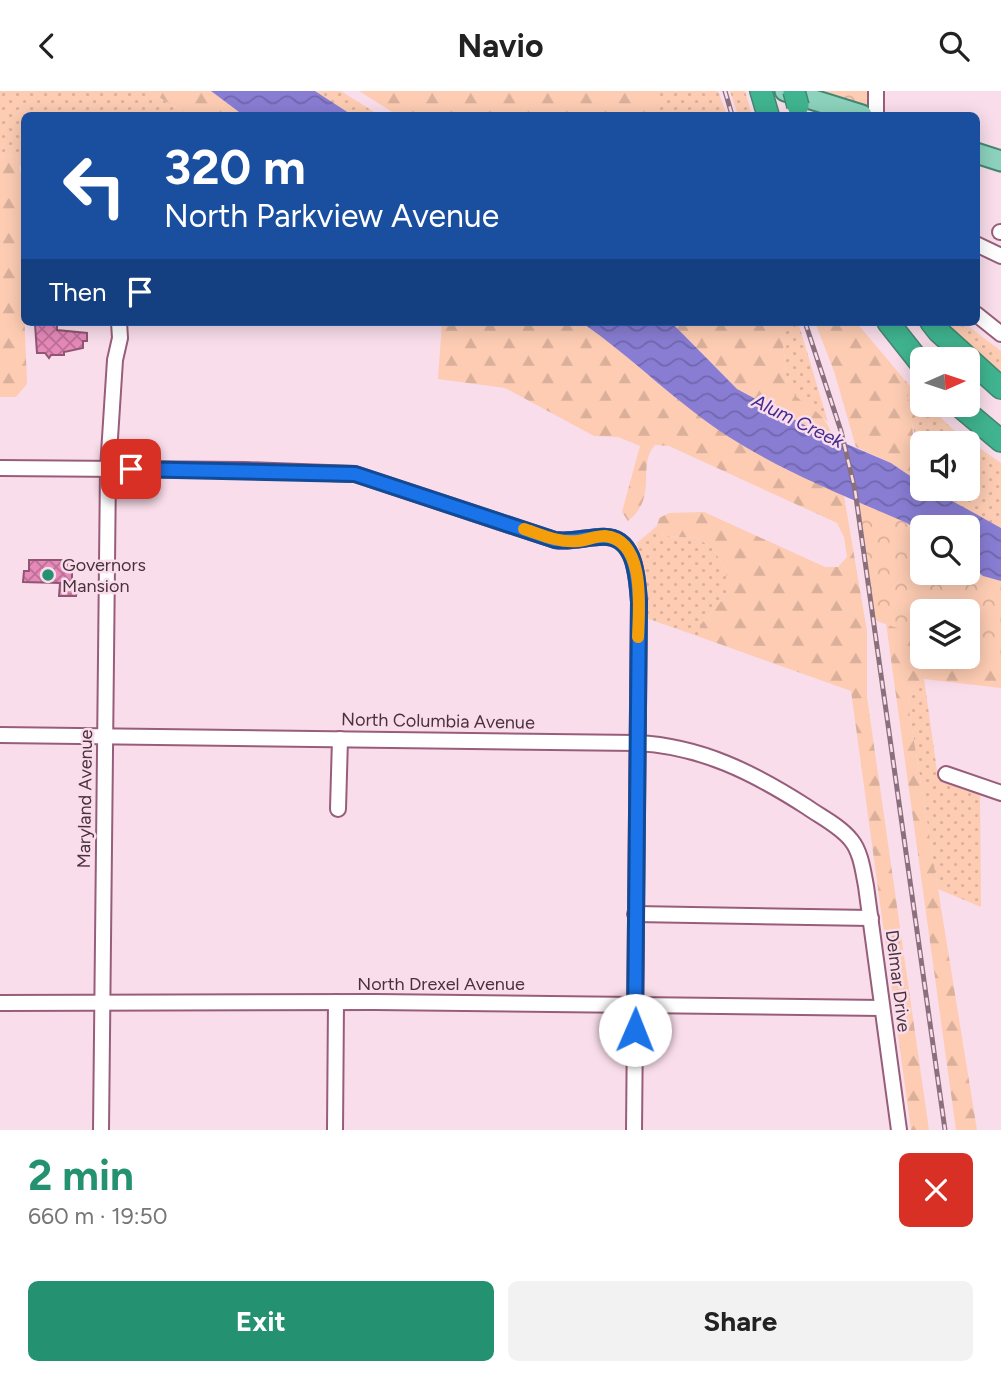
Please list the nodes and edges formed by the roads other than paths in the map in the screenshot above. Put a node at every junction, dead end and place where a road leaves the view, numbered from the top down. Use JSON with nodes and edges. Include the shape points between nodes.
{"nodes":[{"id":1,"x":876,"y":91,"type":"edge"},
{"id":2,"x":761,"y":92,"type":"edge"},
{"id":3,"x":795,"y":101,"type":"edge"},
{"id":4,"x":767,"y":112,"type":"edge"},
{"id":5,"x":848,"y":112,"type":"edge"},
{"id":6,"x":876,"y":112,"type":"edge"},
{"id":7,"x":980,"y":154,"type":"edge"},
{"id":8,"x":1001,"y":161,"type":"edge"},
{"id":9,"x":980,"y":246,"type":"edge"},
{"id":10,"x":1001,"y":256,"type":"edge"},
{"id":11,"x":980,"y":317,"type":"edge"},
{"id":12,"x":120,"y":326,"type":"edge"},
{"id":13,"x":891,"y":326,"type":"edge"},
{"id":14,"x":935,"y":326,"type":"edge"},
{"id":15,"x":1001,"y":334,"type":"edge"},
{"id":16,"x":910,"y":350,"type":"edge"},
{"id":17,"x":1001,"y":388,"type":"edge"},
{"id":18,"x":972,"y":417,"type":"edge"},
{"id":19,"x":1001,"y":442,"type":"edge"},
{"id":20,"x":0,"y":468,"type":"edge"},
{"id":21,"x":108,"y":469,"type":"junction"},
{"id":22,"x":0,"y":735,"type":"edge"},
{"id":23,"x":105,"y":736,"type":"junction"},
{"id":24,"x":340,"y":739,"type":"junction"},
{"id":25,"x":637,"y":743,"type":"junction"},
{"id":26,"x":946,"y":774,"type":"dead end"},
{"id":27,"x":1001,"y":793,"type":"edge"},
{"id":28,"x":338,"y":809,"type":"dead end"},
{"id":29,"x":850,"y":839,"type":"joint"},
{"id":30,"x":635,"y":914,"type":"junction"},
{"id":31,"x":871,"y":918,"type":"junction"},
{"id":32,"x":102,"y":1002,"type":"junction"},
{"id":33,"x":336,"y":1002,"type":"junction"},
{"id":34,"x":0,"y":1003,"type":"edge"},
{"id":35,"x":635,"y":1005,"type":"junction"},
{"id":36,"x":882,"y":1008,"type":"junction"},
{"id":37,"x":101,"y":1130,"type":"edge"},
{"id":38,"x":335,"y":1130,"type":"edge"},
{"id":39,"x":634,"y":1130,"type":"edge"},
{"id":40,"x":899,"y":1130,"type":"edge"}],
"edges":[{"from":1,"to":6,"type":"street"},
{"from":2,"to":4,"type":"highway"},
{"from":3,"to":5,"type":"main road"},
{"from":7,"to":8,"type":"main road"},
{"from":9,"to":10,"type":"street"},
{"from":11,"to":15,"type":"street"},
{"from":12,"to":21,"type":"street","name":"Maryland Avenue"},
{"from":13,"to":16,"type":"highway"},
{"from":14,"to":17,"type":"highway"},
{"from":18,"to":19,"type":"highway"},
{"from":20,"to":21,"type":"street"},
{"from":21,"to":23,"type":"street","name":"Maryland Avenue"},
{"from":21,"to":25,"type":"street","via":[[355,474],[555,540],[602,536],[619,541],[632,557],[639,602]]},
{"from":22,"to":23,"type":"street","name":"North Columbia Avenue"},
{"from":23,"to":24,"type":"street","name":"North Columbia Avenue"},
{"from":23,"to":32,"type":"street","name":"Maryland Avenue"},
{"from":24,"to":25,"type":"street","name":"North Columbia Avenue"},
{"from":24,"to":28,"type":"street"},
{"from":25,"to":29,"type":"street","name":"North Columbia Avenue","via":[[675,747],[735,765],[768,782]]},
{"from":25,"to":30,"type":"street"},
{"from":26,"to":27,"type":"street"},
{"from":29,"to":31,"type":"street","name":"Delmar Drive","via":[[861,862]]},
{"from":30,"to":31,"type":"street"},
{"from":30,"to":35,"type":"street"},
{"from":31,"to":36,"type":"street","name":"Delmar Drive"},
{"from":32,"to":33,"type":"street","name":"North Drexel Avenue"},
{"from":32,"to":34,"type":"street","name":"North Drexel Avenue"},
{"from":32,"to":37,"type":"street","name":"Maryland Avenue"},
{"from":33,"to":35,"type":"street","name":"North Drexel Avenue"},
{"from":33,"to":38,"type":"street"},
{"from":35,"to":36,"type":"street","name":"North Drexel Avenue"},
{"from":35,"to":39,"type":"street"},
{"from":36,"to":40,"type":"street","name":"Delmar Drive"}]}
